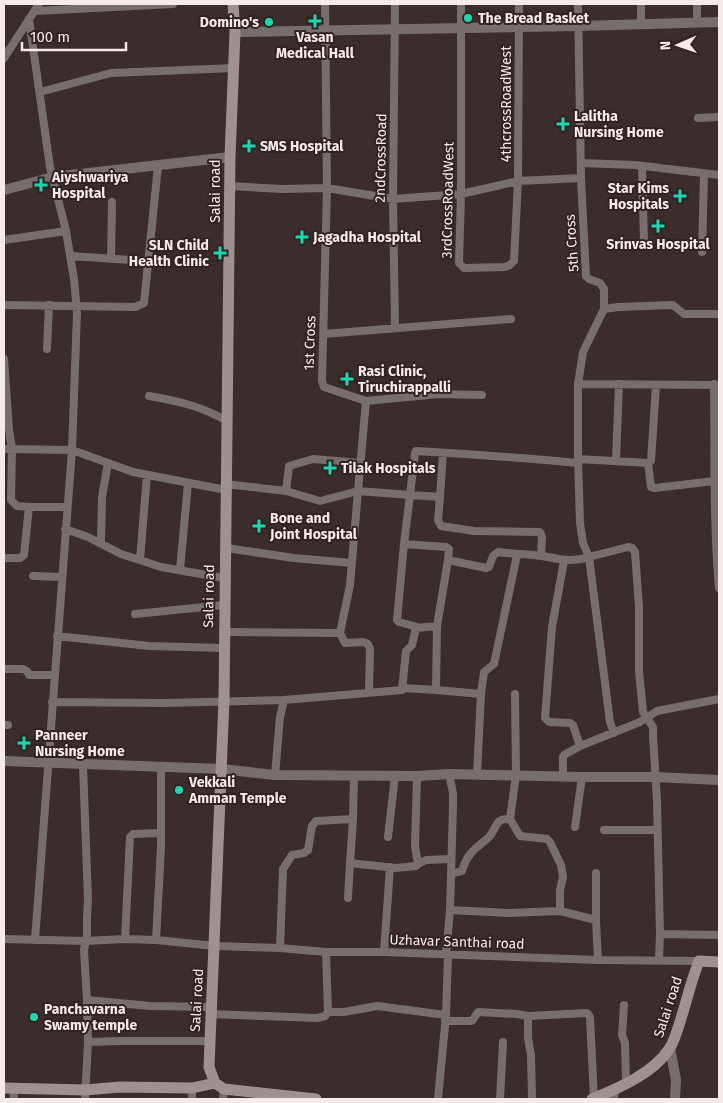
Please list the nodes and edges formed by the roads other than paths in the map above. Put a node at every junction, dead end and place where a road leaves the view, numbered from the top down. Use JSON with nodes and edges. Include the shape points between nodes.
{"nodes":[{"id":1,"x":173,"y":4,"type":"edge"},
{"id":2,"x":232,"y":4,"type":"edge"},
{"id":3,"x":325,"y":4,"type":"edge"},
{"id":4,"x":395,"y":4,"type":"edge"},
{"id":5,"x":461,"y":4,"type":"edge"},
{"id":6,"x":519,"y":4,"type":"edge"},
{"id":7,"x":578,"y":4,"type":"edge"},
{"id":8,"x":641,"y":4,"type":"edge"},
{"id":9,"x":697,"y":4,"type":"edge"},
{"id":10,"x":37,"y":7,"type":"edge"},
{"id":11,"x":29,"y":19,"type":"junction"},
{"id":12,"x":698,"y":22,"type":"junction"},
{"id":13,"x":719,"y":22,"type":"edge"},
{"id":14,"x":641,"y":23,"type":"junction"},
{"id":15,"x":578,"y":26,"type":"junction"},
{"id":16,"x":519,"y":27,"type":"junction"},
{"id":17,"x":462,"y":28,"type":"junction"},
{"id":18,"x":395,"y":29,"type":"junction"},
{"id":19,"x":325,"y":30,"type":"junction"},
{"id":20,"x":234,"y":32,"type":"junction"},
{"id":21,"x":4,"y":58,"type":"edge"},
{"id":22,"x":234,"y":68,"type":"junction"},
{"id":23,"x":40,"y":92,"type":"junction"},
{"id":24,"x":719,"y":117,"type":"edge"},
{"id":25,"x":698,"y":118,"type":"dead end"},
{"id":26,"x":230,"y":157,"type":"junction"},
{"id":27,"x":581,"y":163,"type":"junction"},
{"id":28,"x":158,"y":166,"type":"junction"},
{"id":29,"x":642,"y":166,"type":"junction"},
{"id":30,"x":704,"y":174,"type":"junction"},
{"id":31,"x":719,"y":175,"type":"edge"},
{"id":32,"x":53,"y":177,"type":"junction"},
{"id":33,"x":581,"y":178,"type":"junction"},
{"id":34,"x":518,"y":181,"type":"junction"},
{"id":35,"x":230,"y":186,"type":"junction"},
{"id":36,"x":327,"y":188,"type":"junction"},
{"id":37,"x":4,"y":190,"type":"edge"},
{"id":38,"x":461,"y":194,"type":"junction"},
{"id":39,"x":393,"y":199,"type":"junction"},
{"id":40,"x":112,"y":202,"type":"dead end"},
{"id":41,"x":66,"y":231,"type":"junction"},
{"id":42,"x":4,"y":240,"type":"edge"},
{"id":43,"x":644,"y":242,"type":"dead end"},
{"id":44,"x":702,"y":252,"type":"dead end"},
{"id":45,"x":70,"y":256,"type":"junction"},
{"id":46,"x":111,"y":259,"type":"junction"},
{"id":47,"x":147,"y":261,"type":"junction"},
{"id":48,"x":4,"y":305,"type":"edge"},
{"id":49,"x":50,"y":305,"type":"junction"},
{"id":50,"x":76,"y":305,"type":"junction"},
{"id":51,"x":604,"y":309,"type":"junction"},
{"id":52,"x":719,"y":314,"type":"edge"},
{"id":53,"x":511,"y":319,"type":"dead end"},
{"id":54,"x":395,"y":327,"type":"junction"},
{"id":55,"x":324,"y":334,"type":"junction"},
{"id":56,"x":47,"y":350,"type":"dead end"},
{"id":57,"x":4,"y":359,"type":"edge"},
{"id":58,"x":578,"y":384,"type":"junction"},
{"id":59,"x":619,"y":384,"type":"junction"},
{"id":60,"x":717,"y":384,"type":"edge"},
{"id":61,"x":656,"y":385,"type":"junction"},
{"id":62,"x":482,"y":395,"type":"dead end"},
{"id":63,"x":148,"y":396,"type":"dead end"},
{"id":64,"x":366,"y":401,"type":"junction"},
{"id":65,"x":227,"y":421,"type":"junction"},
{"id":66,"x":4,"y":449,"type":"edge"},
{"id":67,"x":12,"y":449,"type":"junction"},
{"id":68,"x":72,"y":450,"type":"junction"},
{"id":69,"x":443,"y":453,"type":"junction"},
{"id":70,"x":578,"y":461,"type":"junction"},
{"id":71,"x":616,"y":461,"type":"junction"},
{"id":72,"x":108,"y":463,"type":"junction"},
{"id":73,"x":360,"y":463,"type":"junction"},
{"id":74,"x":648,"y":463,"type":"junction"},
{"id":75,"x":147,"y":475,"type":"junction"},
{"id":76,"x":714,"y":481,"type":"junction"},
{"id":77,"x":188,"y":482,"type":"junction"},
{"id":78,"x":226,"y":487,"type":"junction"},
{"id":79,"x":286,"y":490,"type":"junction"},
{"id":80,"x":358,"y":491,"type":"junction"},
{"id":81,"x":410,"y":495,"type":"junction"},
{"id":82,"x":440,"y":497,"type":"junction"},
{"id":83,"x":8,"y":500,"type":"edge"},
{"id":84,"x":67,"y":507,"type":"junction"},
{"id":85,"x":29,"y":508,"type":"junction"},
{"id":86,"x":717,"y":519,"type":"edge"},
{"id":87,"x":66,"y":529,"type":"junction"},
{"id":88,"x":101,"y":543,"type":"junction"},
{"id":89,"x":404,"y":544,"type":"junction"},
{"id":90,"x":226,"y":548,"type":"junction"},
{"id":91,"x":517,"y":555,"type":"junction"},
{"id":92,"x":541,"y":556,"type":"junction"},
{"id":93,"x":589,"y":557,"type":"junction"},
{"id":94,"x":4,"y":558,"type":"edge"},
{"id":95,"x":140,"y":560,"type":"junction"},
{"id":96,"x":448,"y":560,"type":"junction"},
{"id":97,"x":564,"y":561,"type":"junction"},
{"id":98,"x":352,"y":563,"type":"junction"},
{"id":99,"x":180,"y":570,"type":"junction"},
{"id":100,"x":33,"y":576,"type":"dead end"},
{"id":101,"x":62,"y":577,"type":"junction"},
{"id":102,"x":224,"y":578,"type":"junction"},
{"id":103,"x":719,"y":588,"type":"edge"},
{"id":104,"x":224,"y":604,"type":"junction"},
{"id":105,"x":135,"y":614,"type":"dead end"},
{"id":106,"x":436,"y":626,"type":"junction"},
{"id":107,"x":417,"y":627,"type":"junction"},
{"id":108,"x":224,"y":632,"type":"junction"},
{"id":109,"x":340,"y":633,"type":"junction"},
{"id":110,"x":57,"y":636,"type":"junction"},
{"id":111,"x":223,"y":648,"type":"junction"},
{"id":112,"x":4,"y":668,"type":"edge"},
{"id":113,"x":54,"y":675,"type":"junction"},
{"id":114,"x":403,"y":688,"type":"junction"},
{"id":115,"x":436,"y":690,"type":"junction"},
{"id":116,"x":369,"y":692,"type":"junction"},
{"id":117,"x":481,"y":694,"type":"junction"},
{"id":118,"x":515,"y":694,"type":"dead end"},
{"id":119,"x":719,"y":699,"type":"edge"},
{"id":120,"x":224,"y":700,"type":"junction"},
{"id":121,"x":284,"y":700,"type":"junction"},
{"id":122,"x":52,"y":702,"type":"junction"},
{"id":123,"x":647,"y":718,"type":"junction"},
{"id":124,"x":614,"y":733,"type":"junction"},
{"id":125,"x":580,"y":746,"type":"junction"},
{"id":126,"x":4,"y":761,"type":"edge"},
{"id":127,"x":48,"y":764,"type":"junction"},
{"id":128,"x":83,"y":765,"type":"junction"},
{"id":129,"x":161,"y":767,"type":"junction"},
{"id":130,"x":222,"y":769,"type":"junction"},
{"id":131,"x":449,"y":774,"type":"junction"},
{"id":132,"x":275,"y":775,"type":"junction"},
{"id":133,"x":477,"y":775,"type":"junction"},
{"id":134,"x":516,"y":775,"type":"junction"},
{"id":135,"x":354,"y":776,"type":"junction"},
{"id":136,"x":395,"y":776,"type":"junction"},
{"id":137,"x":417,"y":776,"type":"junction"},
{"id":138,"x":563,"y":777,"type":"junction"},
{"id":139,"x":582,"y":777,"type":"junction"},
{"id":140,"x":655,"y":777,"type":"junction"},
{"id":141,"x":719,"y":780,"type":"edge"},
{"id":142,"x":353,"y":819,"type":"junction"},
{"id":143,"x":510,"y":819,"type":"junction"},
{"id":144,"x":575,"y":827,"type":"dead end"},
{"id":145,"x":604,"y":830,"type":"dead end"},
{"id":146,"x":657,"y":830,"type":"junction"},
{"id":147,"x":161,"y":833,"type":"junction"},
{"id":148,"x":388,"y":837,"type":"dead end"},
{"id":149,"x":450,"y":859,"type":"junction"},
{"id":150,"x":350,"y":863,"type":"junction"},
{"id":151,"x":418,"y":864,"type":"junction"},
{"id":152,"x":390,"y":867,"type":"junction"},
{"id":153,"x":596,"y":873,"type":"dead end"},
{"id":154,"x":451,"y":874,"type":"junction"},
{"id":155,"x":348,"y":898,"type":"dead end"},
{"id":156,"x":450,"y":910,"type":"junction"},
{"id":157,"x":560,"y":911,"type":"junction"},
{"id":158,"x":596,"y":920,"type":"junction"},
{"id":159,"x":660,"y":934,"type":"junction"},
{"id":160,"x":719,"y":935,"type":"edge"},
{"id":161,"x":4,"y":939,"type":"edge"},
{"id":162,"x":126,"y":939,"type":"junction"},
{"id":163,"x":35,"y":940,"type":"junction"},
{"id":164,"x":156,"y":940,"type":"junction"},
{"id":165,"x":86,"y":941,"type":"junction"},
{"id":166,"x":214,"y":946,"type":"junction"},
{"id":167,"x":280,"y":948,"type":"junction"},
{"id":168,"x":326,"y":952,"type":"junction"},
{"id":169,"x":384,"y":952,"type":"junction"},
{"id":170,"x":447,"y":955,"type":"junction"},
{"id":171,"x":659,"y":959,"type":"junction"},
{"id":172,"x":598,"y":960,"type":"junction"},
{"id":173,"x":699,"y":961,"type":"junction"},
{"id":174,"x":719,"y":962,"type":"edge"},
{"id":175,"x":88,"y":1000,"type":"junction"},
{"id":176,"x":624,"y":1005,"type":"dead end"},
{"id":177,"x":211,"y":1010,"type":"junction"},
{"id":178,"x":328,"y":1012,"type":"junction"},
{"id":179,"x":528,"y":1016,"type":"junction"},
{"id":180,"x":446,"y":1018,"type":"junction"},
{"id":181,"x":210,"y":1041,"type":"junction"},
{"id":182,"x":88,"y":1042,"type":"junction"},
{"id":183,"x":503,"y":1042,"type":"dead end"},
{"id":184,"x":670,"y":1048,"type":"junction"},
{"id":185,"x":626,"y":1083,"type":"junction"},
{"id":186,"x":220,"y":1090,"type":"edge"},
{"id":187,"x":10,"y":1092,"type":"edge"},
{"id":188,"x":192,"y":1094,"type":"edge"},
{"id":189,"x":615,"y":1094,"type":"edge"},
{"id":190,"x":85,"y":1095,"type":"edge"},
{"id":191,"x":258,"y":1096,"type":"edge"},
{"id":192,"x":316,"y":1099,"type":"edge"},
{"id":193,"x":438,"y":1099,"type":"edge"},
{"id":194,"x":500,"y":1099,"type":"edge"},
{"id":195,"x":532,"y":1099,"type":"edge"},
{"id":196,"x":593,"y":1099,"type":"edge"},
{"id":197,"x":675,"y":1099,"type":"edge"}],
"edges":[{"from":1,"to":10,"type":"street"},
{"from":2,"to":20,"type":"main road","name":"Salai road"},
{"from":3,"to":19,"type":"street","name":"1st Cross"},
{"from":4,"to":18,"type":"street","name":"2ndCrossRoad"},
{"from":5,"to":17,"type":"street","name":"3rdCrossRoadWest"},
{"from":6,"to":16,"type":"street","name":"4thcrossRoadWest"},
{"from":7,"to":15,"type":"street","name":"5th Cross"},
{"from":8,"to":14,"type":"street"},
{"from":9,"to":12,"type":"street"},
{"from":10,"to":11,"type":"street"},
{"from":11,"to":21,"type":"street"},
{"from":11,"to":23,"type":"street"},
{"from":12,"to":13,"type":"street"},
{"from":12,"to":14,"type":"street"},
{"from":14,"to":15,"type":"street"},
{"from":15,"to":16,"type":"street"},
{"from":15,"to":27,"type":"street","name":"5th Cross"},
{"from":16,"to":17,"type":"street"},
{"from":16,"to":34,"type":"street","name":"4thcrossRoadWest"},
{"from":17,"to":18,"type":"street"},
{"from":17,"to":38,"type":"street","name":"3rdCrossRoadWest"},
{"from":18,"to":19,"type":"street"},
{"from":18,"to":39,"type":"street","name":"2ndCrossRoad"},
{"from":19,"to":20,"type":"street"},
{"from":19,"to":36,"type":"street","name":"1st Cross"},
{"from":20,"to":22,"type":"main road","name":"Salai road"},
{"from":22,"to":23,"type":"street","via":[[110,73]]},
{"from":22,"to":26,"type":"main road","name":"Salai road"},
{"from":23,"to":32,"type":"street"},
{"from":24,"to":25,"type":"street"},
{"from":26,"to":28,"type":"street"},
{"from":26,"to":35,"type":"main road","name":"Salai road"},
{"from":27,"to":29,"type":"street"},
{"from":27,"to":33,"type":"street","name":"5th Cross"},
{"from":28,"to":32,"type":"street"},
{"from":28,"to":47,"type":"street"},
{"from":29,"to":30,"type":"street"},
{"from":29,"to":43,"type":"street"},
{"from":30,"to":31,"type":"street"},
{"from":30,"to":44,"type":"street"},
{"from":32,"to":37,"type":"street"},
{"from":32,"to":41,"type":"street"},
{"from":33,"to":34,"type":"street"},
{"from":33,"to":51,"type":"street","name":"5th Cross","via":[[586,276],[604,288]]},
{"from":34,"to":38,"type":"street"},
{"from":34,"to":38,"type":"street","name":"3rdCrossRoadWest","via":[[514,261],[505,267],[464,268],[460,265]]},
{"from":35,"to":36,"type":"street"},
{"from":35,"to":65,"type":"main road","name":"Salai road"},
{"from":36,"to":39,"type":"street"},
{"from":36,"to":55,"type":"street","name":"1st Cross"},
{"from":38,"to":39,"type":"street"},
{"from":39,"to":54,"type":"street","name":"2ndCrossRoad"},
{"from":40,"to":46,"type":"street"},
{"from":41,"to":42,"type":"street"},
{"from":41,"to":45,"type":"street"},
{"from":45,"to":46,"type":"street"},
{"from":45,"to":50,"type":"street"},
{"from":46,"to":47,"type":"street"},
{"from":47,"to":50,"type":"street","via":[[145,301],[142,305]]},
{"from":48,"to":49,"type":"street"},
{"from":49,"to":50,"type":"street"},
{"from":49,"to":56,"type":"street"},
{"from":50,"to":68,"type":"street"},
{"from":51,"to":52,"type":"street","via":[[673,305],[684,314]]},
{"from":51,"to":58,"type":"street","via":[[583,352]]},
{"from":53,"to":54,"type":"street"},
{"from":54,"to":55,"type":"street"},
{"from":55,"to":64,"type":"street","name":"1st Cross","via":[[322,384]]},
{"from":57,"to":67,"type":"street"},
{"from":58,"to":59,"type":"street"},
{"from":58,"to":70,"type":"street"},
{"from":59,"to":61,"type":"street"},
{"from":59,"to":71,"type":"street"},
{"from":60,"to":61,"type":"street"},
{"from":60,"to":76,"type":"street"},
{"from":61,"to":74,"type":"street","via":[[651,462]]},
{"from":62,"to":64,"type":"street","via":[[438,394]]},
{"from":63,"to":65,"type":"street","via":[[195,405]]},
{"from":64,"to":73,"type":"street"},
{"from":65,"to":78,"type":"main road","name":"Salai road"},
{"from":66,"to":67,"type":"street"},
{"from":67,"to":68,"type":"street"},
{"from":67,"to":83,"type":"street"},
{"from":68,"to":72,"type":"street"},
{"from":68,"to":84,"type":"street"},
{"from":69,"to":70,"type":"street"},
{"from":69,"to":81,"type":"street","via":[[416,451]]},
{"from":69,"to":82,"type":"street"},
{"from":70,"to":71,"type":"street"},
{"from":70,"to":93,"type":"street","via":[[581,531]]},
{"from":71,"to":74,"type":"street"},
{"from":72,"to":75,"type":"street"},
{"from":72,"to":88,"type":"street","via":[[102,497]]},
{"from":73,"to":79,"type":"street","via":[[313,459],[291,465]]},
{"from":73,"to":80,"type":"street"},
{"from":74,"to":76,"type":"street","via":[[651,486],[655,488]]},
{"from":75,"to":77,"type":"street"},
{"from":75,"to":95,"type":"street"},
{"from":76,"to":86,"type":"street"},
{"from":77,"to":78,"type":"street"},
{"from":77,"to":99,"type":"street"},
{"from":78,"to":79,"type":"street"},
{"from":78,"to":90,"type":"main road","name":"Salai road"},
{"from":79,"to":80,"type":"street","via":[[320,501]]},
{"from":80,"to":81,"type":"street"},
{"from":80,"to":98,"type":"street"},
{"from":81,"to":82,"type":"street"},
{"from":81,"to":89,"type":"street"},
{"from":82,"to":92,"type":"street","via":[[438,520],[441,526],[474,531],[540,532]]},
{"from":83,"to":85,"type":"street"},
{"from":84,"to":85,"type":"street"},
{"from":84,"to":87,"type":"street"},
{"from":85,"to":94,"type":"street","via":[[24,556]]},
{"from":86,"to":103,"type":"street"},
{"from":87,"to":88,"type":"street"},
{"from":87,"to":101,"type":"street"},
{"from":88,"to":95,"type":"street"},
{"from":89,"to":96,"type":"street","via":[[446,547],[449,549]]},
{"from":89,"to":107,"type":"street","via":[[397,620]]},
{"from":90,"to":98,"type":"street"},
{"from":90,"to":102,"type":"main road","name":"Salai road"},
{"from":91,"to":92,"type":"street"},
{"from":91,"to":96,"type":"street","via":[[498,552],[487,568]]},
{"from":91,"to":117,"type":"street","via":[[494,664],[484,672]]},
{"from":92,"to":97,"type":"street"},
{"from":93,"to":97,"type":"street"},
{"from":93,"to":123,"type":"street","via":[[628,547],[635,552],[639,607],[638,671]]},
{"from":93,"to":124,"type":"street"},
{"from":95,"to":99,"type":"street"},
{"from":96,"to":106,"type":"street"},
{"from":97,"to":125,"type":"street","via":[[552,627],[545,718],[549,722],[573,725]]},
{"from":98,"to":109,"type":"street"},
{"from":99,"to":102,"type":"street"},
{"from":100,"to":101,"type":"street"},
{"from":101,"to":110,"type":"street"},
{"from":102,"to":104,"type":"main road","name":"Salai road"},
{"from":104,"to":105,"type":"street"},
{"from":104,"to":108,"type":"main road","name":"Salai road"},
{"from":106,"to":107,"type":"street"},
{"from":106,"to":115,"type":"street"},
{"from":107,"to":114,"type":"street","via":[[412,645],[406,651]]},
{"from":108,"to":109,"type":"street"},
{"from":108,"to":111,"type":"main road","name":"Salai road"},
{"from":109,"to":116,"type":"street","via":[[345,643],[368,644]]},
{"from":110,"to":111,"type":"street","via":[[149,646]]},
{"from":110,"to":113,"type":"street"},
{"from":111,"to":120,"type":"main road","name":"Salai road"},
{"from":112,"to":113,"type":"street","via":[[27,670],[29,675]]},
{"from":113,"to":122,"type":"street"},
{"from":114,"to":115,"type":"street"},
{"from":114,"to":116,"type":"street"},
{"from":115,"to":117,"type":"street"},
{"from":116,"to":121,"type":"street"},
{"from":117,"to":133,"type":"street"},
{"from":118,"to":134,"type":"street"},
{"from":119,"to":123,"type":"street","via":[[657,711]]},
{"from":120,"to":121,"type":"street"},
{"from":120,"to":122,"type":"street"},
{"from":120,"to":130,"type":"main road","name":"Salai road"},
{"from":121,"to":132,"type":"street"},
{"from":122,"to":127,"type":"street"},
{"from":123,"to":124,"type":"street"},
{"from":123,"to":140,"type":"street","via":[[653,727]]},
{"from":124,"to":125,"type":"street"},
{"from":125,"to":138,"type":"street","via":[[564,755]]},
{"from":126,"to":127,"type":"street"},
{"from":127,"to":128,"type":"street"},
{"from":127,"to":163,"type":"street"},
{"from":128,"to":129,"type":"street"},
{"from":128,"to":165,"type":"street","via":[[88,900]]},
{"from":129,"to":130,"type":"street"},
{"from":129,"to":147,"type":"street"},
{"from":130,"to":132,"type":"street"},
{"from":130,"to":166,"type":"main road","name":"Salai road"},
{"from":131,"to":133,"type":"street"},
{"from":131,"to":137,"type":"street"},
{"from":131,"to":149,"type":"street","via":[[453,793]]},
{"from":132,"to":135,"type":"street"},
{"from":133,"to":134,"type":"street"},
{"from":134,"to":138,"type":"street"},
{"from":134,"to":143,"type":"street"},
{"from":135,"to":136,"type":"street"},
{"from":135,"to":142,"type":"street"},
{"from":136,"to":137,"type":"street"},
{"from":136,"to":148,"type":"street"},
{"from":137,"to":151,"type":"street","via":[[415,846]]},
{"from":138,"to":139,"type":"street"},
{"from":139,"to":140,"type":"street"},
{"from":139,"to":144,"type":"street"},
{"from":140,"to":141,"type":"street"},
{"from":140,"to":146,"type":"street"},
{"from":142,"to":150,"type":"street"},
{"from":142,"to":167,"type":"street","via":[[316,821],[312,826],[308,850],[292,855],[286,861],[282,877]]},
{"from":143,"to":154,"type":"street","via":[[497,822],[490,837],[465,859],[462,871]]},
{"from":143,"to":157,"type":"street","via":[[520,836],[550,842],[564,877]]},
{"from":145,"to":146,"type":"street"},
{"from":146,"to":159,"type":"street"},
{"from":147,"to":162,"type":"street","via":[[133,834],[130,837]]},
{"from":147,"to":164,"type":"street"},
{"from":149,"to":151,"type":"street","via":[[426,860]]},
{"from":149,"to":154,"type":"street"},
{"from":150,"to":152,"type":"street"},
{"from":150,"to":155,"type":"street"},
{"from":151,"to":152,"type":"street"},
{"from":152,"to":169,"type":"street"},
{"from":153,"to":158,"type":"street"},
{"from":154,"to":156,"type":"street"},
{"from":156,"to":157,"type":"street"},
{"from":156,"to":170,"type":"street"},
{"from":157,"to":158,"type":"street"},
{"from":158,"to":172,"type":"street"},
{"from":159,"to":160,"type":"street"},
{"from":159,"to":171,"type":"street"},
{"from":161,"to":163,"type":"street","name":"Uzhavar Santhai road"},
{"from":162,"to":164,"type":"street","name":"Uzhavar Santhai road"},
{"from":162,"to":165,"type":"street","name":"Uzhavar Santhai road"},
{"from":163,"to":165,"type":"street","name":"Uzhavar Santhai road"},
{"from":164,"to":166,"type":"street","name":"Uzhavar Santhai road"},
{"from":165,"to":175,"type":"street"},
{"from":166,"to":167,"type":"street","name":"Uzhavar Santhai road"},
{"from":166,"to":177,"type":"main road","name":"Salai road"},
{"from":167,"to":168,"type":"street","name":"Uzhavar Santhai road"},
{"from":168,"to":169,"type":"street","name":"Uzhavar Santhai road"},
{"from":168,"to":178,"type":"street"},
{"from":169,"to":170,"type":"street","name":"Uzhavar Santhai road"},
{"from":170,"to":172,"type":"street","name":"Uzhavar Santhai road"},
{"from":170,"to":180,"type":"street"},
{"from":171,"to":172,"type":"street","name":"Uzhavar Santhai road"},
{"from":171,"to":173,"type":"street","name":"Uzhavar Santhai road"},
{"from":173,"to":174,"type":"main road"},
{"from":173,"to":184,"type":"main road","name":"Salai road"},
{"from":175,"to":177,"type":"street"},
{"from":175,"to":182,"type":"street"},
{"from":176,"to":185,"type":"street","via":[[622,1035]]},
{"from":177,"to":178,"type":"street","via":[[317,1018]]},
{"from":177,"to":181,"type":"main road","name":"Salai road"},
{"from":178,"to":180,"type":"street","via":[[377,1006]]},
{"from":179,"to":180,"type":"street","via":[[478,1012],[472,1022]]},
{"from":179,"to":195,"type":"street"},
{"from":179,"to":196,"type":"street","via":[[588,1014]]},
{"from":180,"to":193,"type":"street"},
{"from":181,"to":182,"type":"street"},
{"from":181,"to":186,"type":"main road","name":"Salai road","via":[[209,1067]]},
{"from":182,"to":190,"type":"street"},
{"from":183,"to":194,"type":"street"},
{"from":184,"to":185,"type":"main road","name":"Salai road","via":[[658,1064]]},
{"from":184,"to":197,"type":"street","via":[[676,1080]]},
{"from":185,"to":189,"type":"main road","name":"Salai road"},
{"from":186,"to":188,"type":"main road"},
{"from":186,"to":191,"type":"main road"},
{"from":187,"to":190,"type":"main road"},
{"from":188,"to":190,"type":"main road","via":[[120,1087]]},
{"from":189,"to":196,"type":"main road","name":"Salai road"},
{"from":191,"to":192,"type":"main road"}]}
